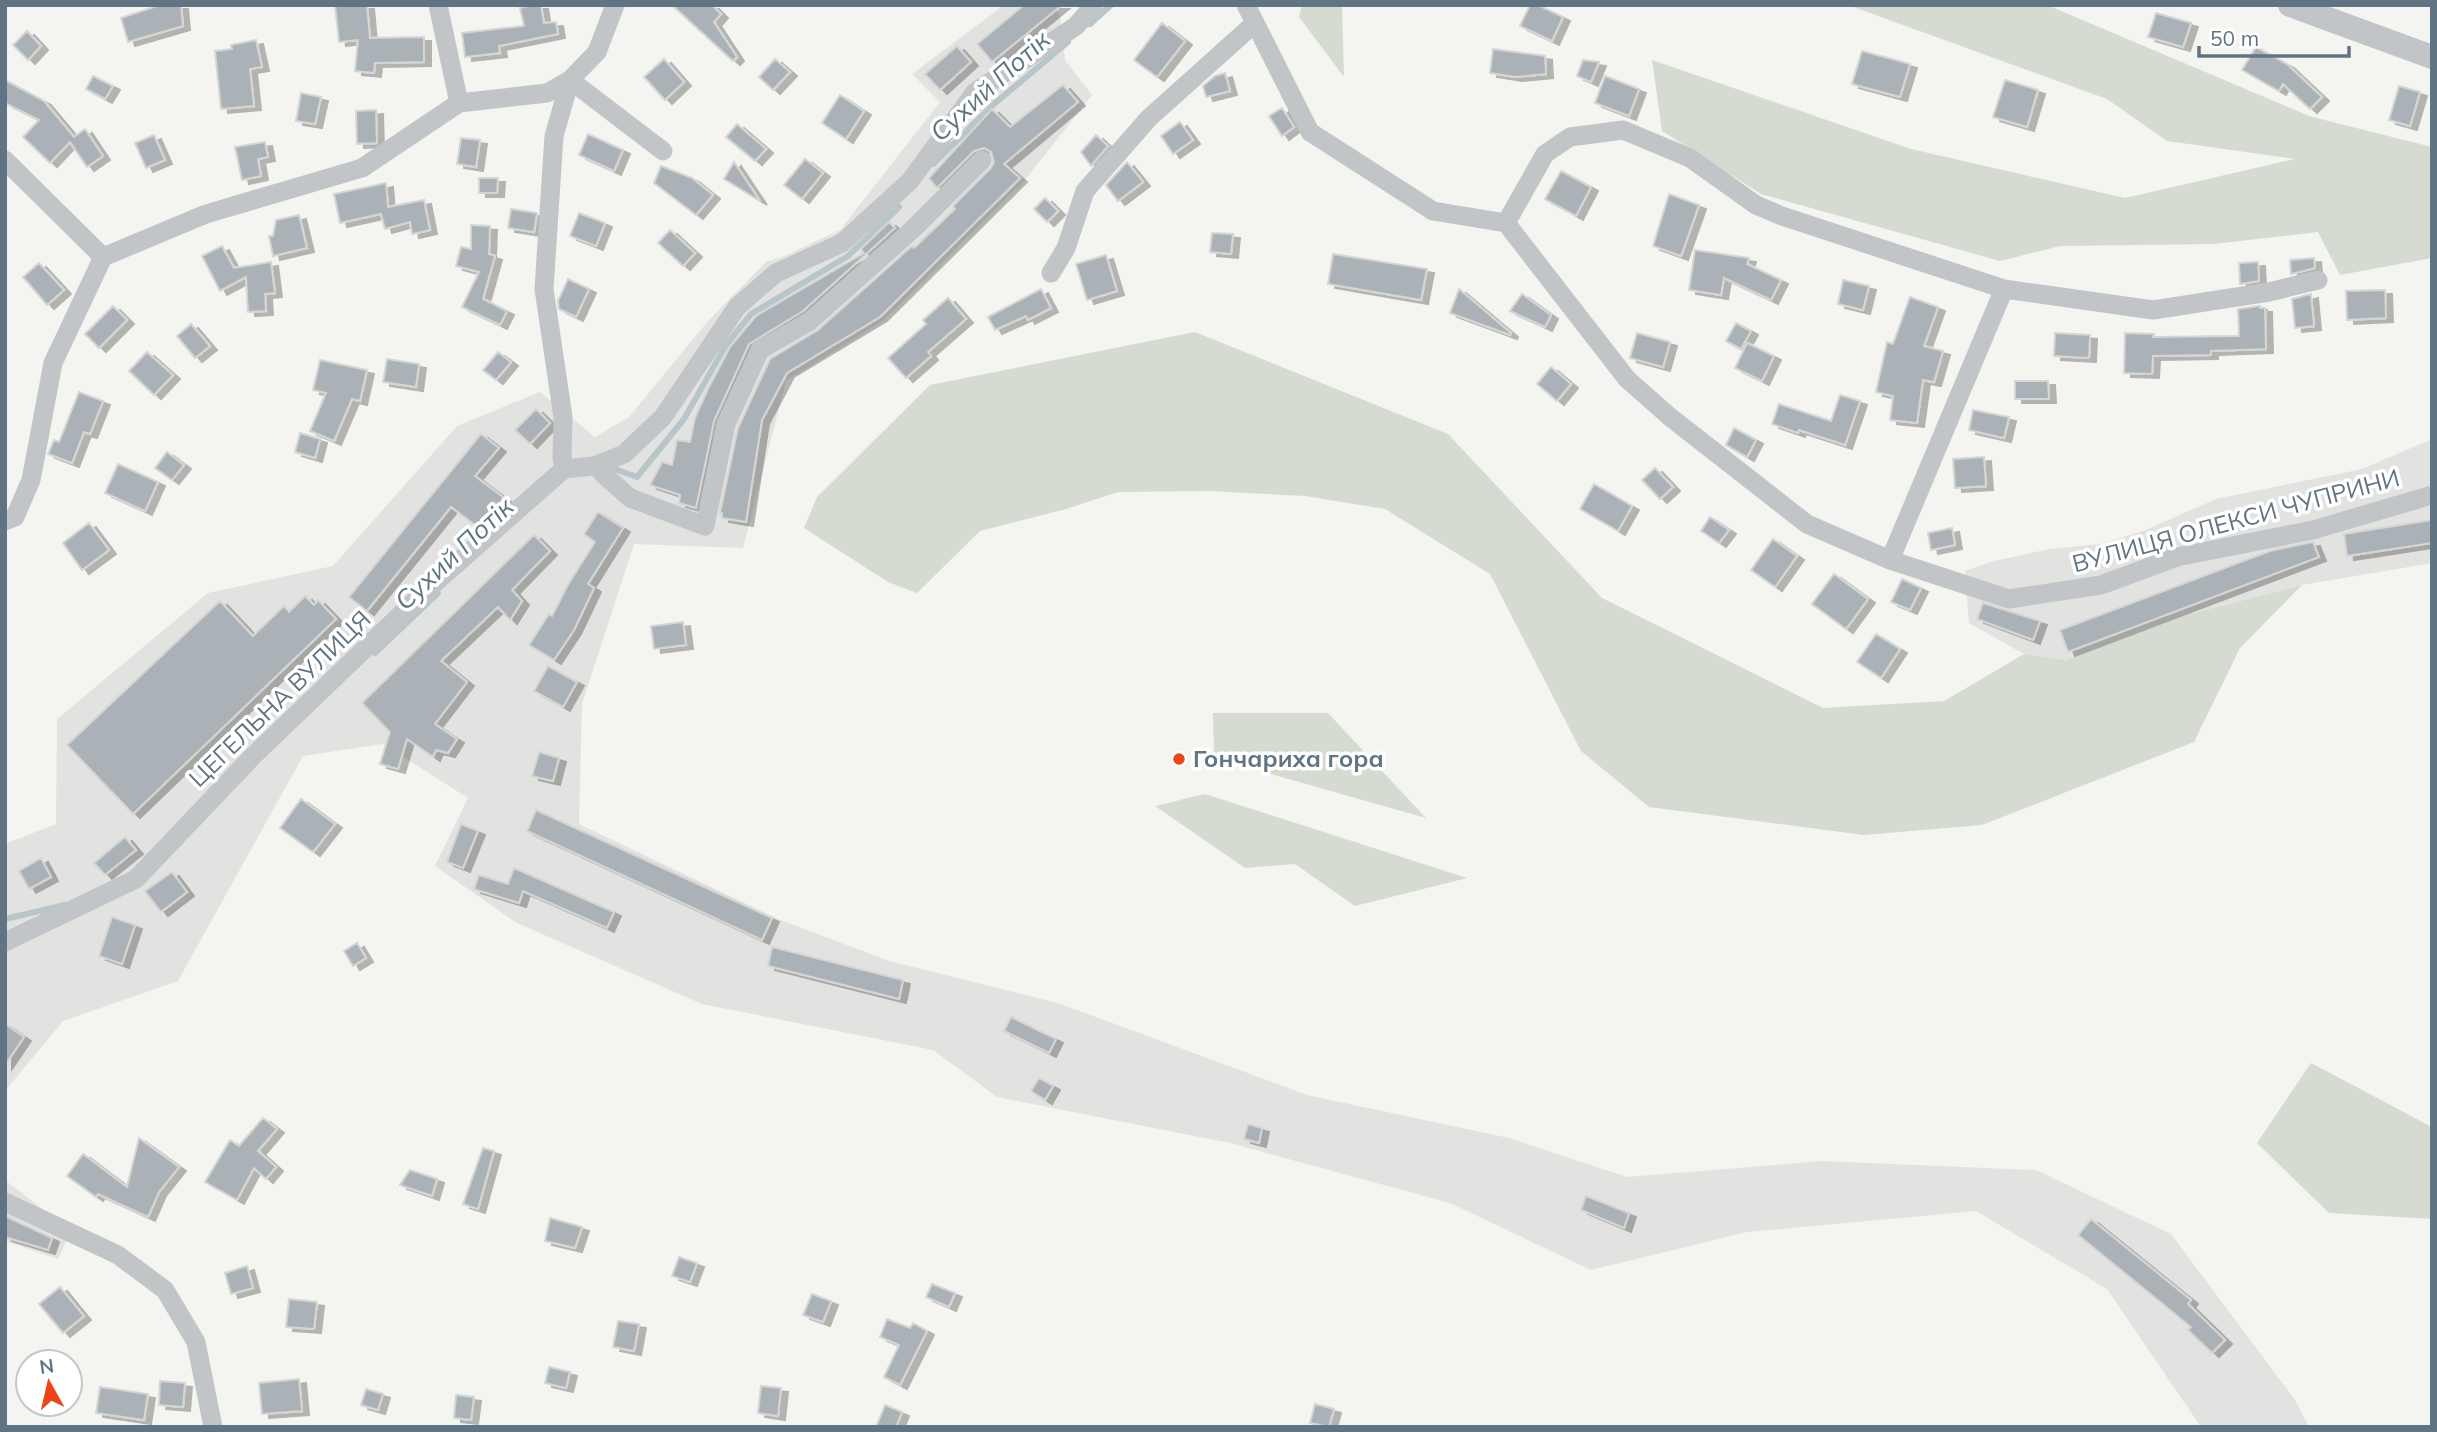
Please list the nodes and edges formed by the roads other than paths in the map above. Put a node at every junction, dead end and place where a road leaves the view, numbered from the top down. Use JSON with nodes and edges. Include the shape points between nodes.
{"nodes":[{"id":1,"x":439,"y":5,"type":"edge"},
{"id":2,"x":614,"y":5,"type":"edge"},
{"id":3,"x":1094,"y":5,"type":"edge"},
{"id":4,"x":2290,"y":5,"type":"edge"},
{"id":5,"x":1250,"y":14,"type":"edge"},
{"id":6,"x":2432,"y":57,"type":"edge"},
{"id":7,"x":570,"y":80,"type":"junction"},
{"id":8,"x":459,"y":103,"type":"junction"},
{"id":9,"x":663,"y":151,"type":"dead end"},
{"id":10,"x":5,"y":160,"type":"edge"},
{"id":11,"x":982,"y":160,"type":"dead end"},
{"id":12,"x":1506,"y":223,"type":"junction"},
{"id":13,"x":103,"y":257,"type":"junction"},
{"id":14,"x":1052,"y":273,"type":"dead end"},
{"id":15,"x":2318,"y":280,"type":"dead end"},
{"id":16,"x":2004,"y":289,"type":"junction"},
{"id":17,"x":564,"y":469,"type":"junction"},
{"id":18,"x":602,"y":473,"type":"dead end"},
{"id":19,"x":2432,"y":495,"type":"edge"},
{"id":20,"x":5,"y":521,"type":"edge"},
{"id":21,"x":1890,"y":560,"type":"junction"},
{"id":22,"x":5,"y":942,"type":"edge"},
{"id":23,"x":5,"y":1202,"type":"edge"},
{"id":24,"x":213,"y":1427,"type":"edge"}],
"edges":[{"from":1,"to":8,"type":"street"},
{"from":2,"to":7,"type":"street","via":[[597,52]]},
{"from":3,"to":17,"type":"street","via":[[1076,26],[975,92],[910,181],[842,243],[776,273],[737,307],[663,417],[624,454],[594,466]]},
{"from":4,"to":6,"type":"street"},
{"from":5,"to":12,"type":"street","via":[[1310,132],[1433,211]]},
{"from":5,"to":14,"type":"street","via":[[1085,191],[1066,248]]},
{"from":7,"to":8,"type":"street","via":[[547,93]]},
{"from":7,"to":9,"type":"street"},
{"from":7,"to":17,"type":"street","via":[[554,136],[544,289],[564,417]]},
{"from":8,"to":13,"type":"street","via":[[362,168],[206,214]]},
{"from":10,"to":13,"type":"street"},
{"from":11,"to":18,"type":"street","via":[[810,321],[760,350],[726,424],[705,526],[630,498]]},
{"from":12,"to":16,"type":"street","via":[[1545,154],[1570,137],[1623,130],[1690,158],[1756,205],[1782,216]]},
{"from":12,"to":21,"type":"street","name":"ВУЛИЦЯ ОЛЕКСИ ЧУПРИНИ","via":[[1627,379],[1807,524]]},
{"from":13,"to":20,"type":"street","via":[[53,363],[31,480],[15,517]]},
{"from":15,"to":16,"type":"street","via":[[2153,310]]},
{"from":16,"to":21,"type":"street"},
{"from":17,"to":22,"type":"street","name":"ЦЕГЕЛЬНА ВУЛИЦЯ","via":[[421,595],[253,756],[136,879]]},
{"from":19,"to":21,"type":"street","name":"ВУЛИЦЯ ОЛЕКСИ ЧУПРИНИ","via":[[2313,530],[2177,557],[2101,585],[2010,598]]},
{"from":23,"to":24,"type":"street","via":[[118,1255],[165,1290],[196,1342]]}]}
